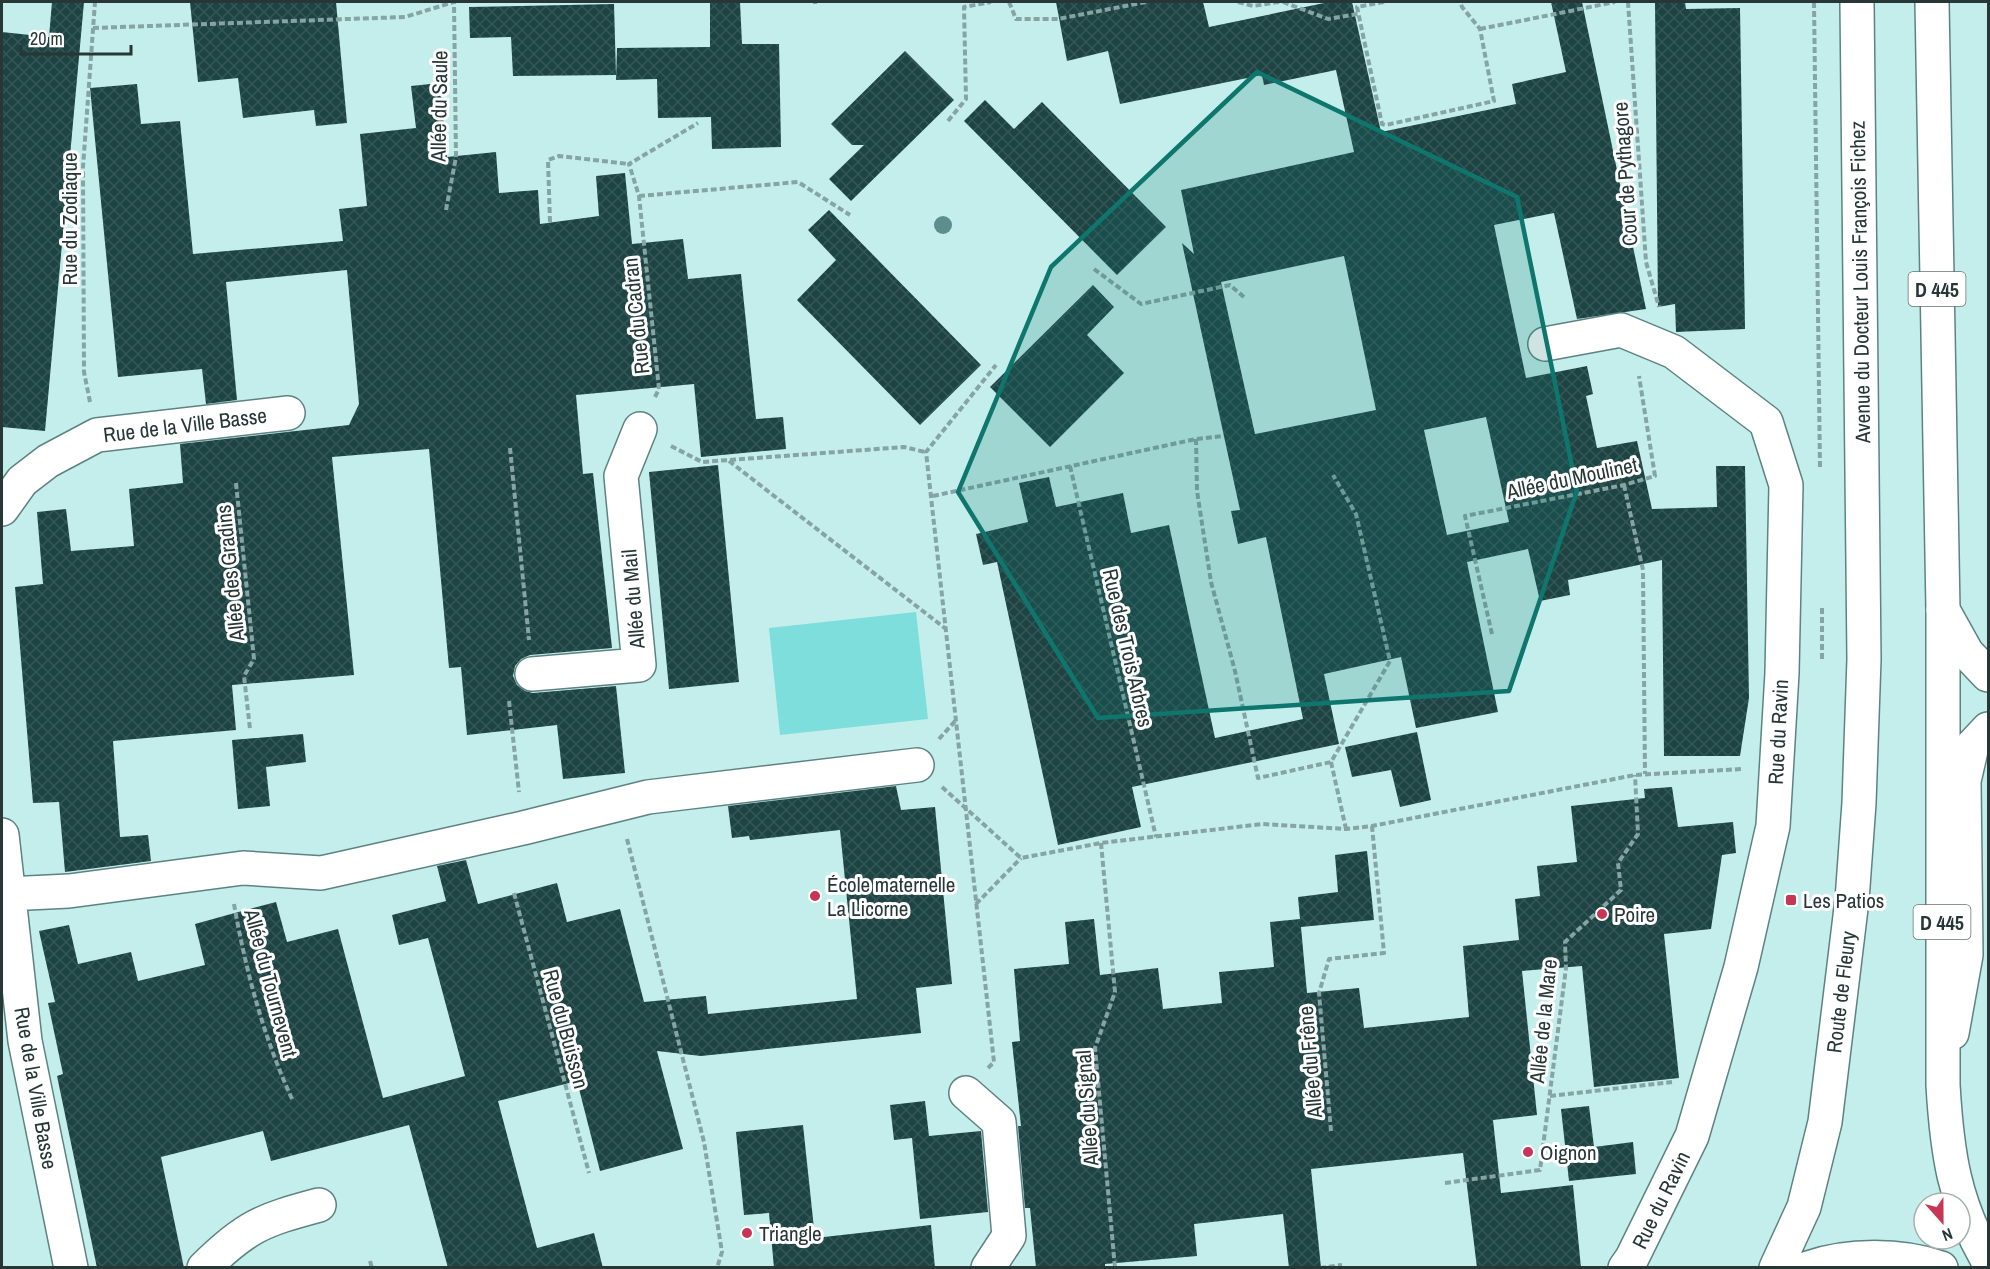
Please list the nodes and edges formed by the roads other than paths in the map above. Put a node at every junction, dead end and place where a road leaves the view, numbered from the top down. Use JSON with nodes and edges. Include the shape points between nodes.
{"nodes":[{"id":1,"x":1857,"y":2,"type":"edge"},
{"id":2,"x":1932,"y":2,"type":"edge"},
{"id":3,"x":1545,"y":344,"type":"dead end"},
{"id":4,"x":288,"y":413,"type":"dead end"},
{"id":5,"x":640,"y":429,"type":"road end"},
{"id":6,"x":2,"y":510,"type":"edge"},
{"id":7,"x":1863,"y":563,"type":"joint"},
{"id":8,"x":1943,"y":610,"type":"junction"},
{"id":9,"x":532,"y":674,"type":"dead end"},
{"id":10,"x":1989,"y":675,"type":"edge"},
{"id":11,"x":1989,"y":729,"type":"edge"},
{"id":12,"x":917,"y":765,"type":"road end"},
{"id":13,"x":2,"y":835,"type":"edge"},
{"id":14,"x":7,"y":894,"type":"junction"},
{"id":15,"x":1943,"y":1085,"type":"junction"},
{"id":16,"x":966,"y":1093,"type":"road end"},
{"id":17,"x":318,"y":1205,"type":"dead end"},
{"id":18,"x":1989,"y":1260,"type":"edge"},
{"id":19,"x":71,"y":1268,"type":"edge"},
{"id":20,"x":204,"y":1268,"type":"edge"},
{"id":21,"x":988,"y":1268,"type":"edge"},
{"id":22,"x":1624,"y":1268,"type":"edge"},
{"id":23,"x":1776,"y":1268,"type":"edge"},
{"id":24,"x":1808,"y":1268,"type":"edge"},
{"id":25,"x":1941,"y":1268,"type":"edge"}],
"edges":[{"from":1,"to":7,"type":"street","name":"Avenue du Docteur Louis François Fichez"},
{"from":2,"to":8,"type":"street","number":"D 445"},
{"from":3,"to":22,"type":"street","name":"Rue du Ravin","via":[[1621,330],[1674,352],[1766,422],[1786,485],[1782,673],[1773,826],[1741,967],[1692,1136]]},
{"from":4,"to":6,"type":"street","name":"Rue de la Ville Basse","via":[[97,435],[57,456],[22,481]]},
{"from":5,"to":9,"type":"street","name":"Allée du Mail","via":[[621,476],[639,665]]},
{"from":7,"to":23,"type":"street","name":"Route de Fleury","via":[[1858,803],[1841,998],[1825,1122],[1804,1207]]},
{"from":8,"to":10,"type":"street","via":[[1967,653]]},
{"from":8,"to":15,"type":"street","number":"D 445"},
{"from":11,"to":15,"type":"street","via":[[1972,746],[1964,781],[1966,955]]},
{"from":12,"to":14,"type":"street","via":[[648,797],[321,873],[243,868],[69,891]]},
{"from":13,"to":14,"type":"street","name":"Rue de la Ville Basse"},
{"from":14,"to":19,"type":"street","name":"Rue de la Ville Basse","via":[[25,1041]]},
{"from":15,"to":18,"type":"street","number":"D 445","via":[[1950,1164],[1969,1227]]},
{"from":16,"to":21,"type":"street","via":[[999,1122],[1009,1236]]},
{"from":17,"to":20,"type":"street","via":[[269,1219],[242,1232]]},
{"from":24,"to":25,"type":"street","via":[[1875,1257]]}]}
